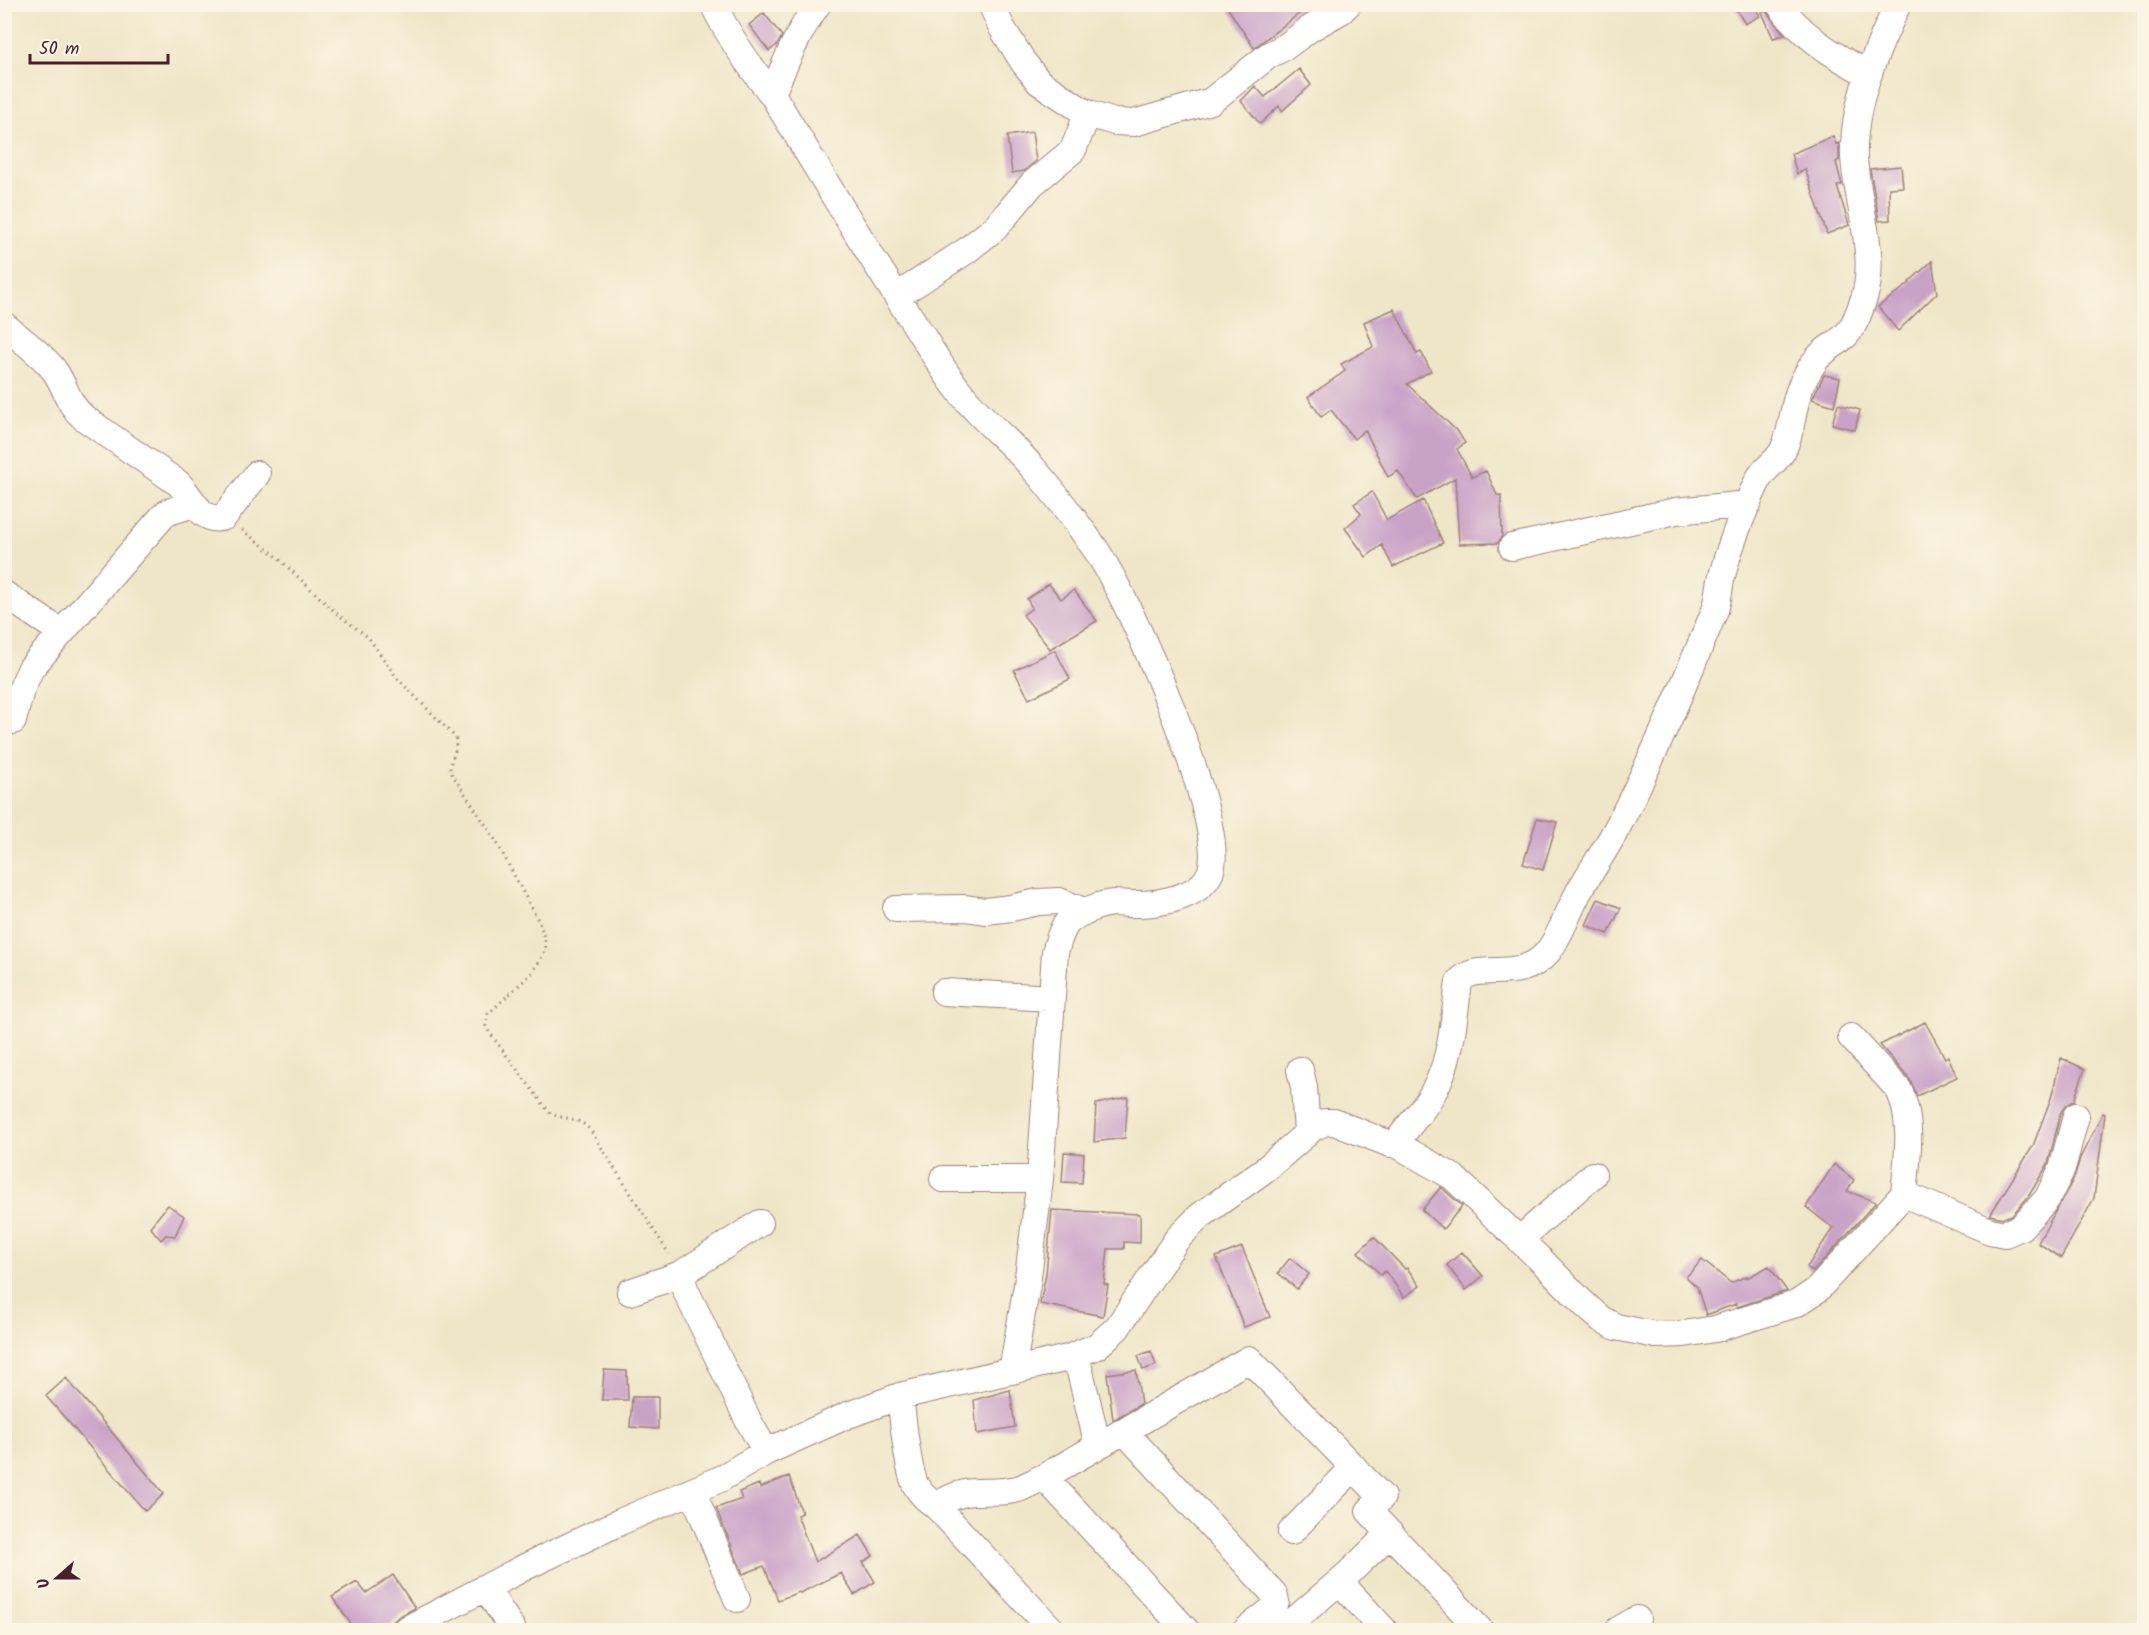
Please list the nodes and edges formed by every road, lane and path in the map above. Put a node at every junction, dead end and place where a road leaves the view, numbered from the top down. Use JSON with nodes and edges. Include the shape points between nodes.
{"nodes":[{"id":1,"x":713,"y":4,"type":"edge"},
{"id":2,"x":818,"y":4,"type":"edge"},
{"id":3,"x":991,"y":4,"type":"edge"},
{"id":4,"x":1348,"y":4,"type":"edge"},
{"id":5,"x":1779,"y":4,"type":"edge"},
{"id":6,"x":1898,"y":4,"type":"edge"},
{"id":7,"x":1869,"y":74,"type":"junction"},
{"id":8,"x":772,"y":94,"type":"junction"},
{"id":9,"x":1088,"y":113,"type":"junction"},
{"id":10,"x":897,"y":296,"type":"junction"},
{"id":11,"x":4,"y":325,"type":"edge"},
{"id":12,"x":257,"y":474,"type":"dead end"},
{"id":13,"x":194,"y":504,"type":"junction"},
{"id":14,"x":1748,"y":504,"type":"junction"},
{"id":15,"x":224,"y":517,"type":"junction"},
{"id":16,"x":1512,"y":547,"type":"dead end"},
{"id":17,"x":4,"y":594,"type":"edge"},
{"id":18,"x":61,"y":632,"type":"junction"},
{"id":19,"x":14,"y":721,"type":"dead end"},
{"id":20,"x":896,"y":909,"type":"dead end"},
{"id":21,"x":1086,"y":912,"type":"junction"},
{"id":22,"x":944,"y":992,"type":"dead end"},
{"id":23,"x":1052,"y":998,"type":"junction"},
{"id":24,"x":1851,"y":1037,"type":"dead end"},
{"id":25,"x":1300,"y":1070,"type":"dead end"},
{"id":26,"x":2076,"y":1116,"type":"dead end"},
{"id":27,"x":1307,"y":1133,"type":"junction"},
{"id":28,"x":1396,"y":1144,"type":"junction"},
{"id":29,"x":1593,"y":1175,"type":"dead end"},
{"id":30,"x":943,"y":1179,"type":"dead end"},
{"id":31,"x":1040,"y":1179,"type":"junction"},
{"id":32,"x":1904,"y":1194,"type":"junction"},
{"id":33,"x":760,"y":1223,"type":"dead end"},
{"id":34,"x":1520,"y":1240,"type":"junction"},
{"id":35,"x":681,"y":1274,"type":"junction"},
{"id":36,"x":630,"y":1292,"type":"dead end"},
{"id":37,"x":1076,"y":1355,"type":"junction"},
{"id":38,"x":1012,"y":1371,"type":"junction"},
{"id":39,"x":900,"y":1396,"type":"junction"},
{"id":40,"x":1124,"y":1431,"type":"junction"},
{"id":41,"x":1098,"y":1446,"type":"junction"},
{"id":42,"x":766,"y":1452,"type":"junction"},
{"id":43,"x":1354,"y":1467,"type":"junction"},
{"id":44,"x":1044,"y":1477,"type":"junction"},
{"id":45,"x":693,"y":1492,"type":"junction"},
{"id":46,"x":936,"y":1506,"type":"junction"},
{"id":47,"x":1291,"y":1532,"type":"dead end"},
{"id":48,"x":1390,"y":1533,"type":"junction"},
{"id":49,"x":1340,"y":1582,"type":"junction"},
{"id":50,"x":485,"y":1587,"type":"junction"},
{"id":51,"x":737,"y":1599,"type":"dead end"},
{"id":52,"x":413,"y":1629,"type":"edge"},
{"id":53,"x":513,"y":1630,"type":"edge"},
{"id":54,"x":1052,"y":1630,"type":"edge"},
{"id":55,"x":1186,"y":1630,"type":"edge"},
{"id":56,"x":1246,"y":1630,"type":"edge"},
{"id":57,"x":1283,"y":1630,"type":"edge"},
{"id":58,"x":1384,"y":1630,"type":"edge"},
{"id":59,"x":1480,"y":1630,"type":"edge"}],
"edges":[{"from":1,"to":8,"type":"street","via":[[724,27]]},
{"from":2,"to":8,"type":"street","via":[[798,36]]},
{"from":3,"to":9,"type":"street","via":[[1013,46],[1039,82]]},
{"from":4,"to":9,"type":"street","via":[[1263,59],[1211,101],[1134,123],[1114,122]]},
{"from":5,"to":7,"type":"street","via":[[1792,23],[1848,64]]},
{"from":6,"to":7,"type":"street"},
{"from":7,"to":14,"type":"street","via":[[1854,137],[1866,240],[1867,288],[1848,333],[1814,362],[1798,394],[1784,448],[1760,476]]},
{"from":8,"to":10,"type":"street"},
{"from":9,"to":10,"type":"street","via":[[1073,150],[1032,184],[996,227]]},
{"from":10,"to":21,"type":"street","via":[[956,387],[1032,466],[1096,549],[1159,675],[1192,764],[1213,857],[1208,878],[1190,894],[1176,899],[1115,903]]},
{"from":11,"to":13,"type":"street","via":[[47,361],[75,410],[178,483]]},
{"from":12,"to":15,"type":"street"},
{"from":13,"to":15,"type":"street","via":[[208,517]]},
{"from":13,"to":18,"type":"street","via":[[163,516]]},
{"from":14,"to":16,"type":"street","via":[[1676,511]]},
{"from":14,"to":28,"type":"street","via":[[1722,577],[1716,609],[1681,693],[1618,826],[1556,940],[1545,955],[1520,970],[1467,974],[1459,982],[1447,1058],[1436,1087]]},
{"from":15,"to":35,"type":"path","via":[[275,555],[368,637],[397,678],[455,737],[450,771],[496,842],[540,924],[546,944],[531,974],[488,1014],[486,1026],[549,1112],[575,1119],[591,1131]]},
{"from":17,"to":18,"type":"street"},
{"from":18,"to":19,"type":"street","via":[[24,679]]},
{"from":20,"to":21,"type":"street","via":[[986,911],[1059,902]]},
{"from":21,"to":23,"type":"street","via":[[1068,922],[1058,941]]},
{"from":22,"to":23,"type":"street"},
{"from":23,"to":31,"type":"street"},
{"from":24,"to":32,"type":"street","via":[[1902,1097],[1909,1142]]},
{"from":25,"to":27,"type":"street"},
{"from":26,"to":32,"type":"street","via":[[2062,1169],[2047,1199],[2021,1227],[2005,1234],[1990,1231]]},
{"from":27,"to":28,"type":"street","via":[[1330,1120]]},
{"from":27,"to":37,"type":"street","via":[[1267,1168],[1200,1216],[1177,1239],[1117,1328],[1105,1340]]},
{"from":28,"to":34,"type":"street","via":[[1453,1177]]},
{"from":29,"to":34,"type":"street"},
{"from":30,"to":31,"type":"street"},
{"from":31,"to":38,"type":"street"},
{"from":32,"to":34,"type":"street","via":[[1809,1296],[1796,1304],[1715,1329],[1684,1334],[1632,1332],[1601,1319]]},
{"from":33,"to":35,"type":"street"},
{"from":35,"to":36,"type":"street"},
{"from":35,"to":42,"type":"street"},
{"from":37,"to":38,"type":"street"},
{"from":37,"to":41,"type":"street"},
{"from":38,"to":39,"type":"street"},
{"from":39,"to":42,"type":"street"},
{"from":39,"to":46,"type":"street","via":[[913,1480],[923,1497]]},
{"from":40,"to":41,"type":"street"},
{"from":40,"to":43,"type":"street","via":[[1249,1359]]},
{"from":40,"to":56,"type":"street","via":[[1274,1594],[1274,1608]]},
{"from":41,"to":44,"type":"street"},
{"from":42,"to":45,"type":"street"},
{"from":43,"to":47,"type":"street"},
{"from":43,"to":48,"type":"street","via":[[1382,1497],[1369,1511]]},
{"from":44,"to":46,"type":"street","via":[[1019,1488],[961,1493]]},
{"from":44,"to":55,"type":"street"},
{"from":45,"to":50,"type":"street","via":[[620,1522]]},
{"from":45,"to":51,"type":"street"},
{"from":46,"to":54,"type":"street"},
{"from":48,"to":49,"type":"street"},
{"from":48,"to":59,"type":"street"},
{"from":49,"to":57,"type":"street"},
{"from":49,"to":58,"type":"street"},
{"from":50,"to":52,"type":"street"},
{"from":50,"to":53,"type":"street"}]}
